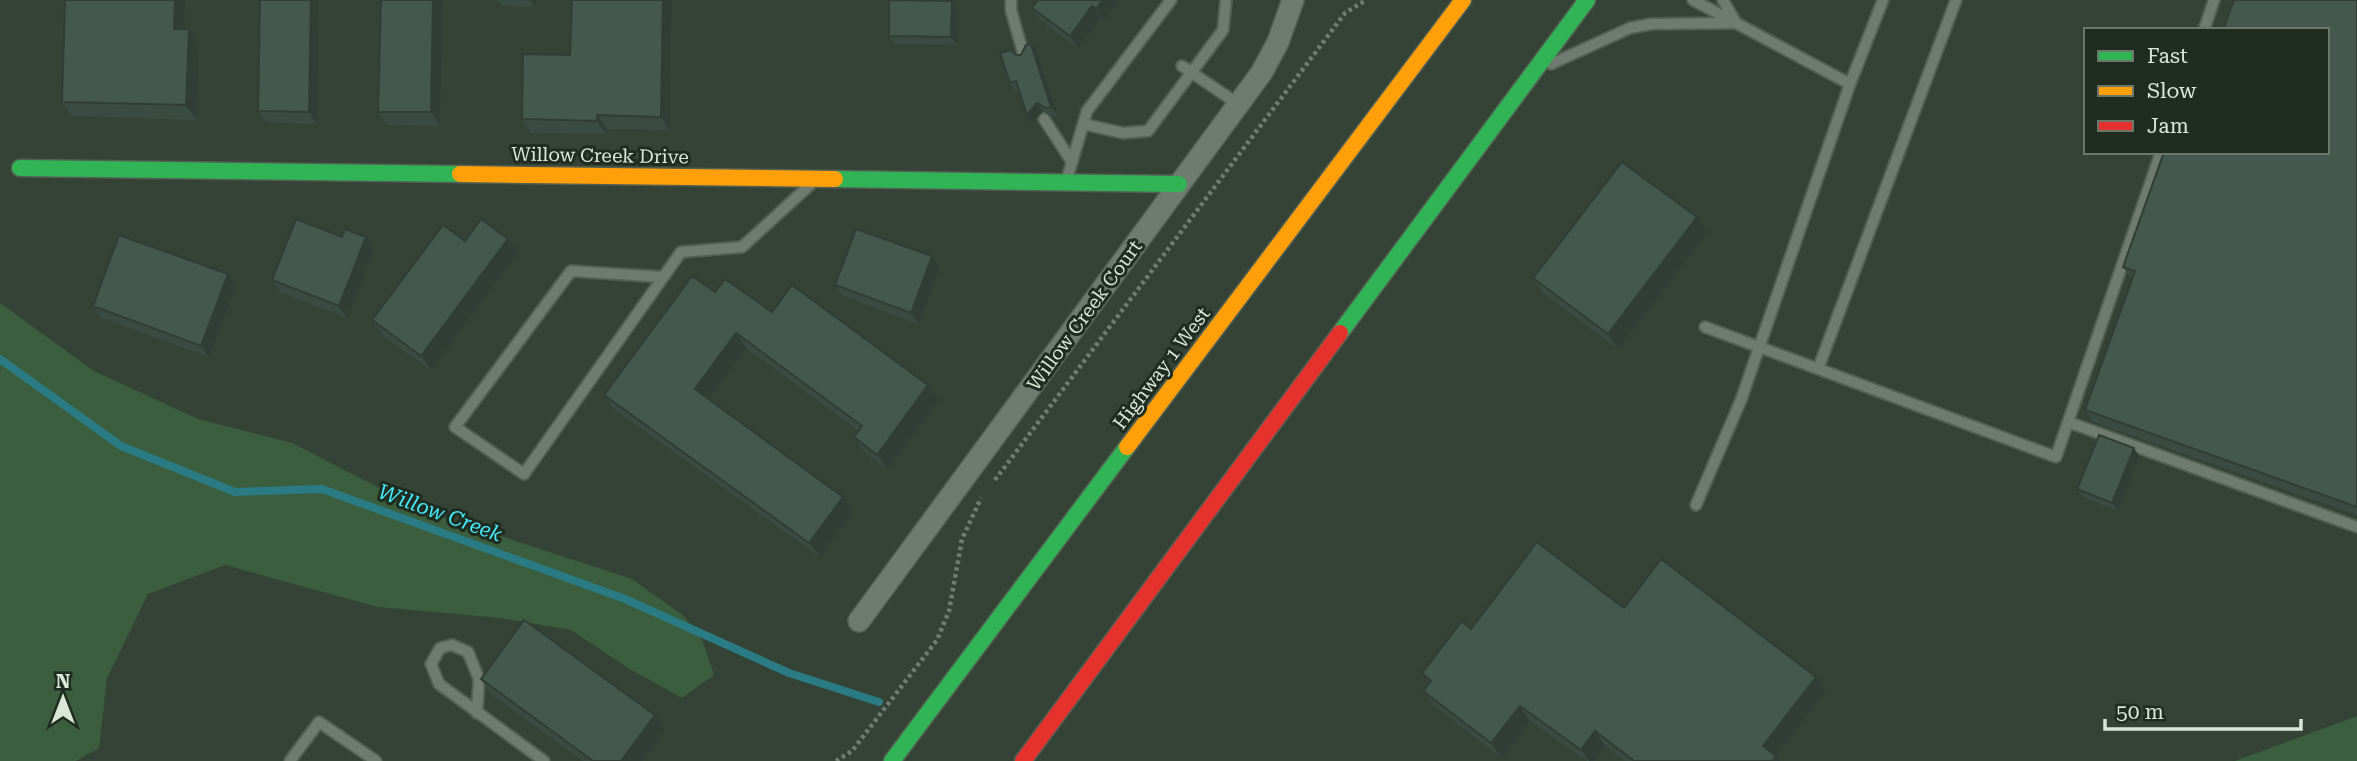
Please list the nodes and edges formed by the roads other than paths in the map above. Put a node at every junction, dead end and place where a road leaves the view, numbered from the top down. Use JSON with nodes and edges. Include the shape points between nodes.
{"nodes":[{"id":1,"x":1011,"y":0,"type":"edge"},
{"id":2,"x":1171,"y":0,"type":"edge"},
{"id":3,"x":1226,"y":0,"type":"edge"},
{"id":4,"x":1293,"y":0,"type":"edge"},
{"id":5,"x":1463,"y":0,"type":"edge"},
{"id":6,"x":1587,"y":0,"type":"edge"},
{"id":7,"x":1693,"y":0,"type":"edge"},
{"id":8,"x":1723,"y":0,"type":"edge"},
{"id":9,"x":1884,"y":0,"type":"edge"},
{"id":10,"x":1956,"y":0,"type":"edge"},
{"id":11,"x":2214,"y":0,"type":"edge"},
{"id":12,"x":1736,"y":23,"type":"junction"},
{"id":13,"x":2205,"y":28,"type":"edge"},
{"id":14,"x":1024,"y":56,"type":"edge"},
{"id":15,"x":1182,"y":66,"type":"dead end"},
{"id":16,"x":1534,"y":71,"type":"junction"},
{"id":17,"x":1193,"y":73,"type":"junction"},
{"id":18,"x":1850,"y":84,"type":"junction"},
{"id":19,"x":1238,"y":104,"type":"junction"},
{"id":20,"x":1044,"y":119,"type":"edge"},
{"id":21,"x":1083,"y":124,"type":"junction"},
{"id":22,"x":2160,"y":154,"type":"edge"},
{"id":23,"x":1072,"y":162,"type":"junction"},
{"id":24,"x":20,"y":168,"type":"dead end"},
{"id":25,"x":815,"y":179,"type":"junction"},
{"id":26,"x":1066,"y":182,"type":"junction"},
{"id":27,"x":1179,"y":184,"type":"junction"},
{"id":28,"x":663,"y":277,"type":"junction"},
{"id":29,"x":1705,"y":327,"type":"dead end"},
{"id":30,"x":1760,"y":347,"type":"junction"},
{"id":31,"x":1818,"y":369,"type":"junction"},
{"id":32,"x":2068,"y":422,"type":"junction"},
{"id":33,"x":1696,"y":505,"type":"dead end"},
{"id":34,"x":2357,"y":527,"type":"edge"},
{"id":35,"x":859,"y":621,"type":"dead end"},
{"id":36,"x":477,"y":713,"type":"junction"},
{"id":37,"x":290,"y":761,"type":"edge"},
{"id":38,"x":376,"y":761,"type":"edge"},
{"id":39,"x":544,"y":761,"type":"edge"},
{"id":40,"x":892,"y":761,"type":"edge"},
{"id":41,"x":1023,"y":761,"type":"edge"}],
"edges":[{"from":1,"to":14,"type":"lane"},
{"from":2,"to":21,"type":"lane","via":[[1092,103]]},
{"from":3,"to":17,"type":"lane","via":[[1223,30]]},
{"from":4,"to":19,"type":"street","name":"Willow Creek Court","via":[[1278,42]]},
{"from":5,"to":40,"type":"main road","name":"Highway 1 West"},
{"from":6,"to":16,"type":"main road"},
{"from":7,"to":12,"type":"lane"},
{"from":8,"to":12,"type":"lane"},
{"from":9,"to":18,"type":"lane"},
{"from":10,"to":31,"type":"lane"},
{"from":11,"to":13,"type":"lane"},
{"from":12,"to":16,"type":"lane","via":[[1630,28]]},
{"from":12,"to":18,"type":"lane"},
{"from":15,"to":17,"type":"lane"},
{"from":16,"to":41,"type":"main road"},
{"from":17,"to":19,"type":"lane"},
{"from":17,"to":21,"type":"lane","via":[[1148,131],[1123,133]]},
{"from":18,"to":30,"type":"lane"},
{"from":19,"to":27,"type":"street","name":"Willow Creek Court"},
{"from":20,"to":23,"type":"lane"},
{"from":21,"to":23,"type":"lane"},
{"from":22,"to":32,"type":"lane"},
{"from":23,"to":26,"type":"lane"},
{"from":24,"to":25,"type":"main road","name":"Willow Creek Drive"},
{"from":25,"to":26,"type":"main road","name":"Willow Creek Drive"},
{"from":25,"to":28,"type":"lane","via":[[741,247],[681,252]]},
{"from":26,"to":27,"type":"main road","name":"Willow Creek Drive"},
{"from":27,"to":35,"type":"street","name":"Willow Creek Court"},
{"from":28,"to":28,"type":"lane","via":[[524,474],[455,427],[571,271]]},
{"from":29,"to":30,"type":"lane"},
{"from":30,"to":31,"type":"lane"},
{"from":30,"to":33,"type":"lane"},
{"from":31,"to":32,"type":"lane","via":[[2056,457]]},
{"from":32,"to":34,"type":"lane"},
{"from":36,"to":36,"type":"lane","via":[[479,679],[468,652],[452,645],[440,648],[431,664],[439,684]]},
{"from":36,"to":39,"type":"lane"},
{"from":37,"to":38,"type":"lane","via":[[319,722]]}]}
